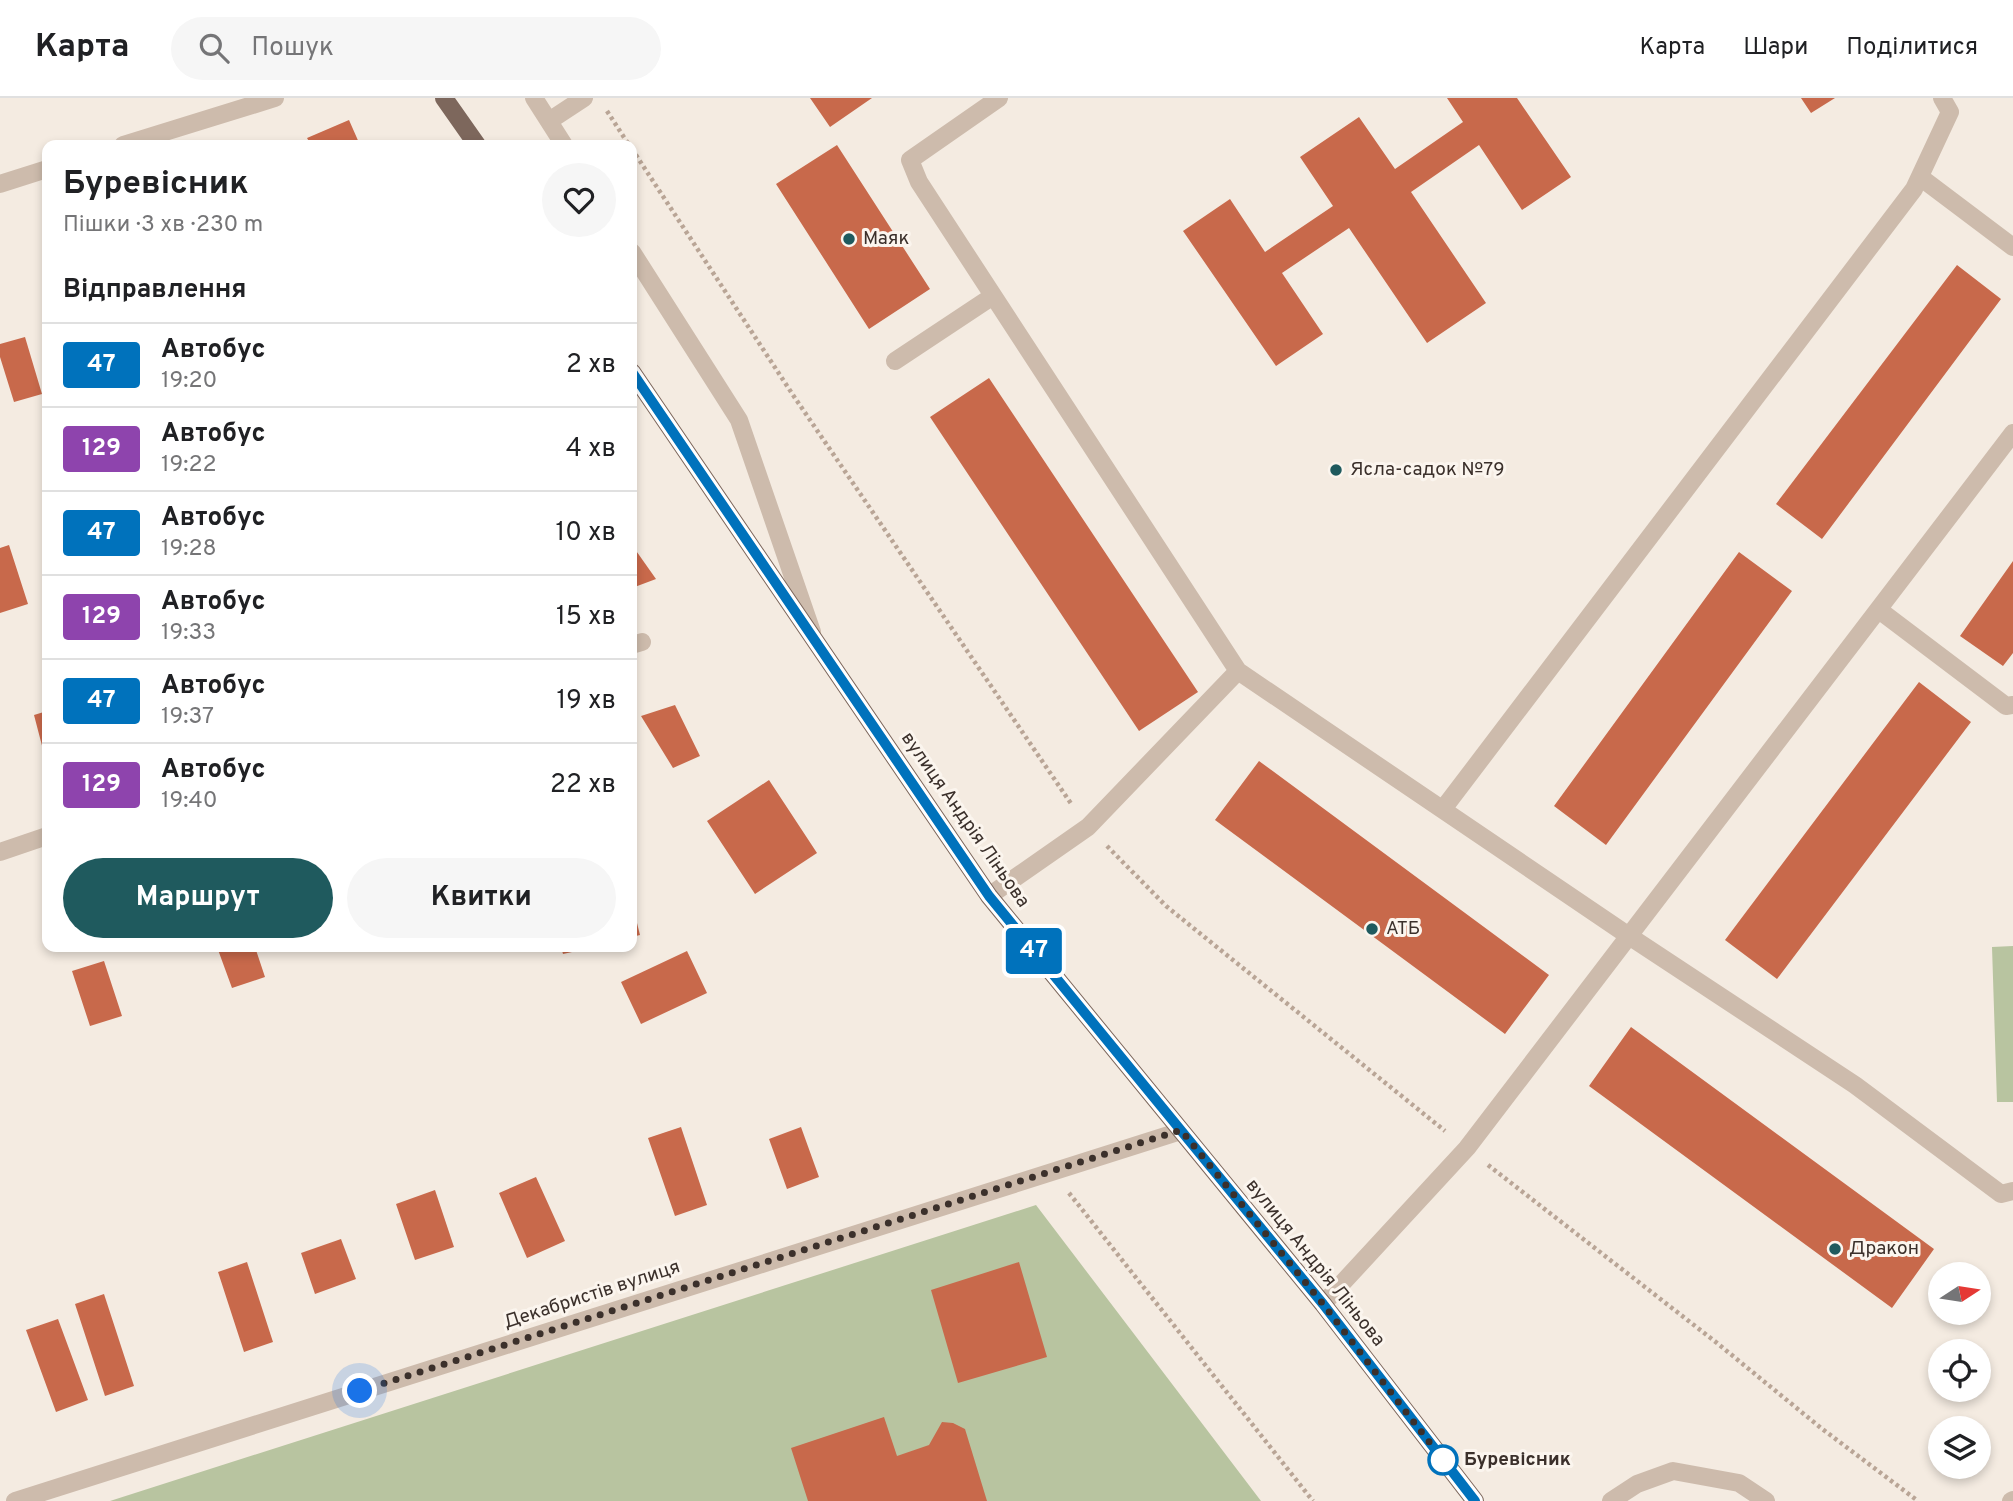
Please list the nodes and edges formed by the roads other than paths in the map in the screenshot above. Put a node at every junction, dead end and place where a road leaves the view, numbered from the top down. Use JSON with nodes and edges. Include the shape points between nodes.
{"nodes":[{"id":1,"x":275,"y":98,"type":"edge"},
{"id":2,"x":444,"y":98,"type":"edge"},
{"id":3,"x":534,"y":98,"type":"edge"},
{"id":4,"x":584,"y":98,"type":"edge"},
{"id":5,"x":999,"y":98,"type":"edge"},
{"id":6,"x":1942,"y":98,"type":"edge"},
{"id":7,"x":549,"y":121,"type":"junction"},
{"id":8,"x":139,"y":140,"type":"edge"},
{"id":9,"x":473,"y":140,"type":"edge"},
{"id":10,"x":561,"y":140,"type":"edge"},
{"id":11,"x":42,"y":171,"type":"edge"},
{"id":12,"x":1920,"y":177,"type":"junction"},
{"id":13,"x":0,"y":184,"type":"edge"},
{"id":14,"x":2013,"y":247,"type":"edge"},
{"id":15,"x":637,"y":260,"type":"edge"},
{"id":16,"x":993,"y":296,"type":"junction"},
{"id":17,"x":895,"y":361,"type":"dead end"},
{"id":18,"x":637,"y":379,"type":"edge"},
{"id":19,"x":2013,"y":433,"type":"edge"},
{"id":20,"x":1879,"y":610,"type":"junction"},
{"id":21,"x":814,"y":638,"type":"junction"},
{"id":22,"x":1238,"y":671,"type":"junction"},
{"id":23,"x":2013,"y":705,"type":"edge"},
{"id":24,"x":1443,"y":809,"type":"junction"},
{"id":25,"x":42,"y":838,"type":"edge"},
{"id":26,"x":0,"y":852,"type":"edge"},
{"id":27,"x":989,"y":896,"type":"junction"},
{"id":28,"x":1629,"y":936,"type":"junction"},
{"id":29,"x":1181,"y":1130,"type":"junction"},
{"id":30,"x":2013,"y":1191,"type":"edge"},
{"id":31,"x":1323,"y":1304,"type":"junction"},
{"id":32,"x":15,"y":1501,"type":"edge"},
{"id":33,"x":1475,"y":1501,"type":"edge"},
{"id":34,"x":1611,"y":1501,"type":"edge"},
{"id":35,"x":1766,"y":1501,"type":"edge"}],
"edges":[{"from":1,"to":8,"type":"street"},
{"from":2,"to":9,"type":"main road"},
{"from":3,"to":7,"type":"street"},
{"from":4,"to":7,"type":"street"},
{"from":5,"to":16,"type":"street","via":[[910,160],[919,182]]},
{"from":6,"to":12,"type":"street","via":[[1951,112]]},
{"from":7,"to":10,"type":"street"},
{"from":11,"to":13,"type":"street"},
{"from":12,"to":14,"type":"street"},
{"from":12,"to":24,"type":"street"},
{"from":15,"to":21,"type":"street","via":[[739,420]]},
{"from":16,"to":17,"type":"street"},
{"from":16,"to":22,"type":"street"},
{"from":18,"to":21,"type":"main road","name":"вулиця Андрія Ліньова"},
{"from":19,"to":20,"type":"street"},
{"from":20,"to":23,"type":"street","via":[[2006,706]]},
{"from":20,"to":28,"type":"street"},
{"from":21,"to":27,"type":"main road","name":"вулиця Андрія Ліньова"},
{"from":22,"to":24,"type":"street"},
{"from":22,"to":27,"type":"street","via":[[1088,827]]},
{"from":24,"to":28,"type":"street"},
{"from":25,"to":26,"type":"street"},
{"from":27,"to":29,"type":"main road","name":"вулиця Андрія Ліньова"},
{"from":28,"to":30,"type":"street","via":[[1855,1085],[2001,1194]]},
{"from":28,"to":31,"type":"street","via":[[1467,1148]]},
{"from":29,"to":31,"type":"main road","name":"вулиця Андрія Ліньова"},
{"from":29,"to":32,"type":"street","name":"Декабристів вулиця"},
{"from":31,"to":33,"type":"main road","name":"вулиця Андрія Ліньова"},
{"from":34,"to":35,"type":"street","via":[[1637,1483],[1673,1471],[1739,1483]]}]}
